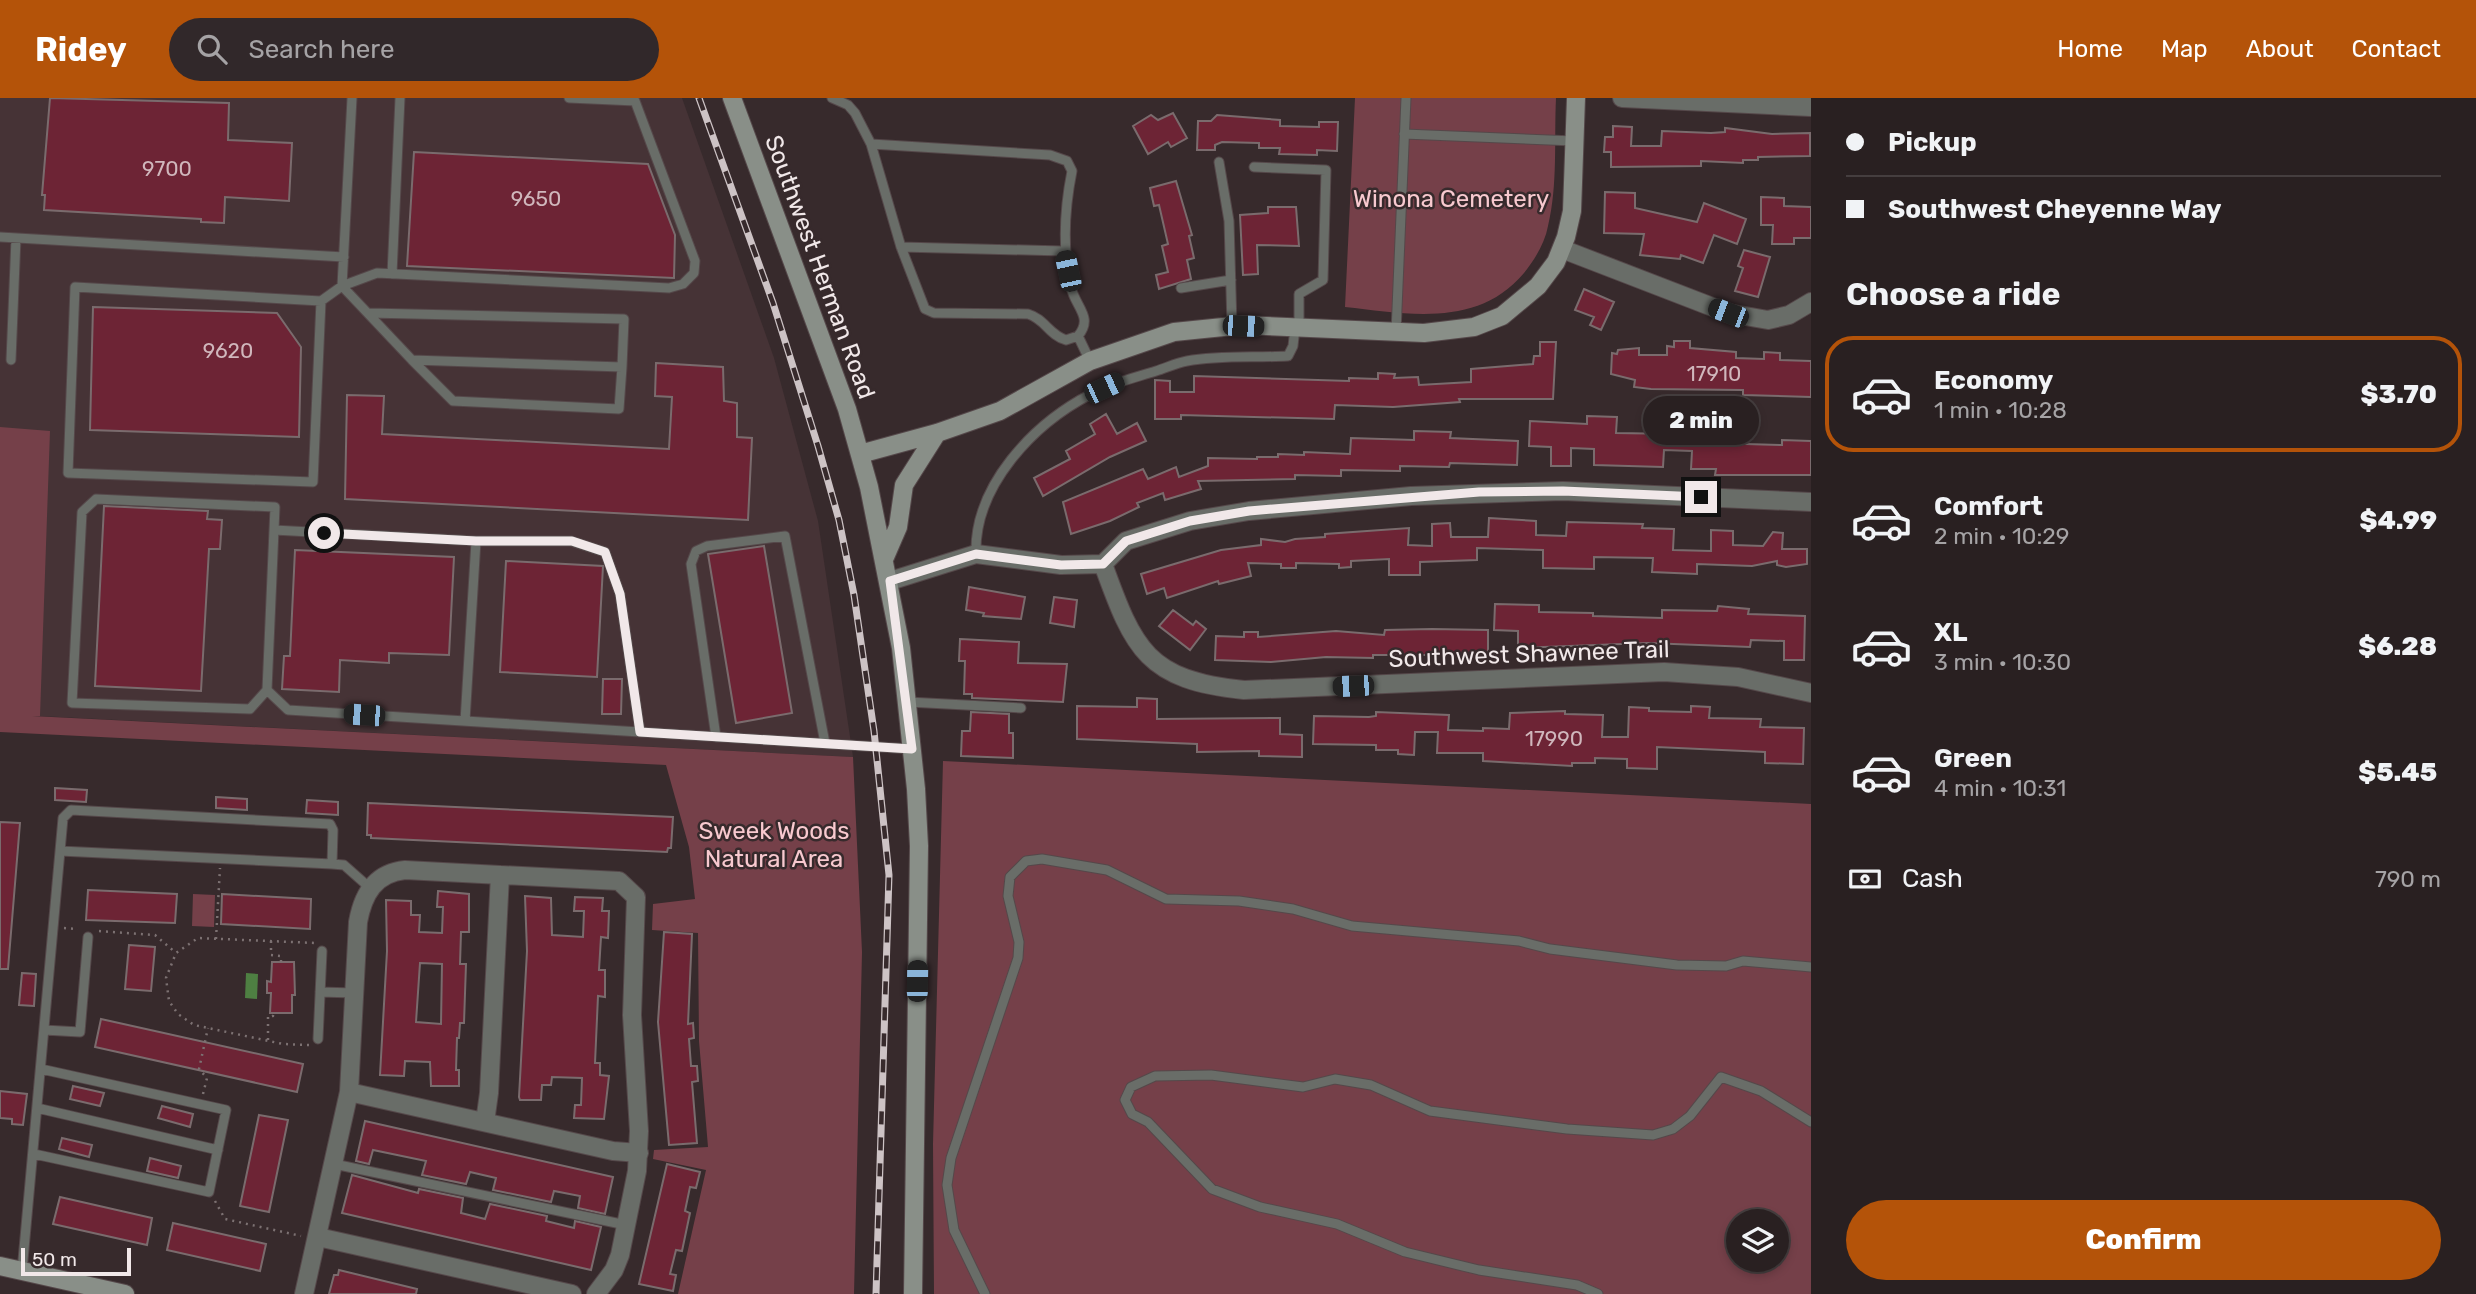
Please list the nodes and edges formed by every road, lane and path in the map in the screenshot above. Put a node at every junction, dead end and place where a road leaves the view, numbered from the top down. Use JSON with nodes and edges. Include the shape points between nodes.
{"nodes":[{"id":1,"x":352,"y":98,"type":"edge"},
{"id":2,"x":400,"y":98,"type":"edge"},
{"id":3,"x":569,"y":98,"type":"edge"},
{"id":4,"x":732,"y":98,"type":"edge"},
{"id":5,"x":832,"y":98,"type":"edge"},
{"id":6,"x":1406,"y":98,"type":"edge"},
{"id":7,"x":1576,"y":98,"type":"edge"},
{"id":8,"x":1622,"y":98,"type":"edge"},
{"id":9,"x":1811,"y":107,"type":"edge"},
{"id":10,"x":1404,"y":134,"type":"junction"},
{"id":11,"x":1574,"y":141,"type":"junction"},
{"id":12,"x":871,"y":144,"type":"junction"},
{"id":13,"x":1219,"y":162,"type":"dead end"},
{"id":14,"x":1254,"y":167,"type":"dead end"},
{"id":15,"x":0,"y":237,"type":"edge"},
{"id":16,"x":16,"y":238,"type":"junction"},
{"id":17,"x":901,"y":247,"type":"junction"},
{"id":18,"x":1562,"y":249,"type":"junction"},
{"id":19,"x":1063,"y":251,"type":"junction"},
{"id":20,"x":344,"y":257,"type":"junction"},
{"id":21,"x":391,"y":274,"type":"junction"},
{"id":22,"x":1231,"y":280,"type":"junction"},
{"id":23,"x":342,"y":286,"type":"junction"},
{"id":24,"x":1181,"y":288,"type":"dead end"},
{"id":25,"x":321,"y":301,"type":"junction"},
{"id":26,"x":1811,"y":302,"type":"edge"},
{"id":27,"x":369,"y":313,"type":"junction"},
{"id":28,"x":1232,"y":326,"type":"junction"},
{"id":29,"x":1297,"y":328,"type":"junction"},
{"id":30,"x":1396,"y":332,"type":"junction"},
{"id":31,"x":1078,"y":335,"type":"junction"},
{"id":32,"x":11,"y":360,"type":"dead end"},
{"id":33,"x":412,"y":360,"type":"junction"},
{"id":34,"x":1090,"y":361,"type":"junction"},
{"id":35,"x":622,"y":367,"type":"junction"},
{"id":36,"x":937,"y":433,"type":"junction"},
{"id":37,"x":860,"y":454,"type":"junction"},
{"id":38,"x":1811,"y":502,"type":"edge"},
{"id":39,"x":274,"y":530,"type":"junction"},
{"id":40,"x":476,"y":541,"type":"junction"},
{"id":41,"x":976,"y":554,"type":"junction"},
{"id":42,"x":885,"y":557,"type":"junction"},
{"id":43,"x":1103,"y":564,"type":"junction"},
{"id":44,"x":890,"y":581,"type":"junction"},
{"id":45,"x":267,"y":690,"type":"junction"},
{"id":46,"x":1811,"y":693,"type":"edge"},
{"id":47,"x":908,"y":702,"type":"junction"},
{"id":48,"x":1021,"y":708,"type":"dead end"},
{"id":49,"x":466,"y":721,"type":"junction"},
{"id":50,"x":640,"y":732,"type":"junction"},
{"id":51,"x":716,"y":737,"type":"junction"},
{"id":52,"x":825,"y":743,"type":"junction"},
{"id":53,"x":912,"y":749,"type":"junction"},
{"id":54,"x":60,"y":851,"type":"junction"},
{"id":55,"x":220,"y":859,"type":"junction"},
{"id":56,"x":332,"y":864,"type":"junction"},
{"id":57,"x":499,"y":875,"type":"junction"},
{"id":58,"x":374,"y":883,"type":"junction"},
{"id":59,"x":53,"y":927,"type":"junction"},
{"id":60,"x":88,"y":937,"type":"dead end"},
{"id":61,"x":216,"y":939,"type":"junction"},
{"id":62,"x":271,"y":941,"type":"junction"},
{"id":63,"x":322,"y":947,"type":"joint"},
{"id":64,"x":176,"y":953,"type":"junction"},
{"id":65,"x":281,"y":962,"type":"dead end"},
{"id":66,"x":1811,"y":967,"type":"edge"},
{"id":67,"x":320,"y":992,"type":"junction"},
{"id":68,"x":354,"y":993,"type":"junction"},
{"id":69,"x":273,"y":1013,"type":"dead end"},
{"id":70,"x":208,"y":1027,"type":"junction"},
{"id":71,"x":44,"y":1030,"type":"junction"},
{"id":72,"x":268,"y":1040,"type":"junction"},
{"id":73,"x":318,"y":1042,"type":"joint"},
{"id":74,"x":41,"y":1069,"type":"junction"},
{"id":75,"x":349,"y":1092,"type":"junction"},
{"id":76,"x":201,"y":1104,"type":"junction"},
{"id":77,"x":37,"y":1108,"type":"junction"},
{"id":78,"x":485,"y":1122,"type":"junction"},
{"id":79,"x":1811,"y":1122,"type":"edge"},
{"id":80,"x":218,"y":1150,"type":"junction"},
{"id":81,"x":639,"y":1153,"type":"junction"},
{"id":82,"x":34,"y":1154,"type":"junction"},
{"id":83,"x":334,"y":1164,"type":"junction"},
{"id":84,"x":209,"y":1192,"type":"junction"},
{"id":85,"x":626,"y":1225,"type":"junction"},
{"id":86,"x":318,"y":1237,"type":"junction"},
{"id":87,"x":0,"y":1266,"type":"edge"},
{"id":88,"x":22,"y":1271,"type":"junction"},
{"id":89,"x":125,"y":1294,"type":"edge"},
{"id":90,"x":304,"y":1294,"type":"edge"},
{"id":91,"x":572,"y":1294,"type":"edge"},
{"id":92,"x":596,"y":1294,"type":"edge"},
{"id":93,"x":913,"y":1294,"type":"edge"},
{"id":94,"x":985,"y":1294,"type":"edge"},
{"id":95,"x":1598,"y":1294,"type":"edge"}],
"edges":[{"from":1,"to":20,"type":"lane"},
{"from":2,"to":21,"type":"lane"},
{"from":3,"to":21,"type":"lane","via":[[635,101],[695,261],[688,279],[669,288]]},
{"from":4,"to":37,"type":"main road","name":"Southwest Herman Road"},
{"from":5,"to":12,"type":"lane","via":[[848,105]]},
{"from":6,"to":10,"type":"lane"},
{"from":7,"to":11,"type":"main road"},
{"from":8,"to":9,"type":"street"},
{"from":10,"to":11,"type":"lane"},
{"from":10,"to":30,"type":"lane"},
{"from":11,"to":18,"type":"main road","via":[[1572,211]]},
{"from":12,"to":17,"type":"lane"},
{"from":12,"to":19,"type":"lane","via":[[1050,155],[1067,161],[1072,172]]},
{"from":13,"to":22,"type":"lane","via":[[1229,221]]},
{"from":14,"to":29,"type":"lane","via":[[1326,170],[1323,280],[1299,294]]},
{"from":15,"to":16,"type":"lane"},
{"from":16,"to":20,"type":"lane"},
{"from":16,"to":32,"type":"lane"},
{"from":17,"to":19,"type":"lane"},
{"from":17,"to":31,"type":"lane","via":[[926,309],[934,313],[1028,314],[1040,317],[1056,337],[1066,341]]},
{"from":18,"to":26,"type":"street","via":[[1728,313],[1768,320]]},
{"from":18,"to":30,"type":"main road","via":[[1538,286],[1502,316],[1454,331]]},
{"from":19,"to":31,"type":"lane","via":[[1072,292],[1086,319]]},
{"from":20,"to":23,"type":"lane"},
{"from":21,"to":23,"type":"lane","via":[[377,273]]},
{"from":22,"to":24,"type":"lane"},
{"from":22,"to":28,"type":"lane"},
{"from":23,"to":25,"type":"lane"},
{"from":23,"to":27,"type":"lane"},
{"from":25,"to":25,"type":"lane","via":[[313,482],[68,473],[75,287]]},
{"from":27,"to":33,"type":"lane"},
{"from":27,"to":35,"type":"lane","via":[[624,319]]},
{"from":28,"to":29,"type":"main road"},
{"from":28,"to":34,"type":"main road","via":[[1174,332]]},
{"from":29,"to":30,"type":"main road"},
{"from":29,"to":41,"type":"lane","via":[[1287,356],[1184,361],[1119,381],[1069,409],[1005,467],[987,496],[975,533]]},
{"from":31,"to":34,"type":"lane"},
{"from":33,"to":35,"type":"lane"},
{"from":33,"to":35,"type":"lane","via":[[453,401],[619,409]]},
{"from":34,"to":36,"type":"main road","via":[[1020,402]]},
{"from":36,"to":37,"type":"main road"},
{"from":36,"to":42,"type":"main road","via":[[904,485],[898,527]]},
{"from":37,"to":42,"type":"main road","name":"Southwest Herman Road"},
{"from":38,"to":43,"type":"street","via":[[1563,491],[1411,496],[1190,521],[1126,541]]},
{"from":39,"to":40,"type":"lane"},
{"from":39,"to":45,"type":"lane"},
{"from":39,"to":45,"type":"lane","via":[[275,507],[89,502],[82,512],[72,703],[250,709]]},
{"from":40,"to":49,"type":"lane"},
{"from":40,"to":50,"type":"lane","via":[[572,541],[605,552],[620,594]]},
{"from":41,"to":43,"type":"street","via":[[1061,565]]},
{"from":41,"to":44,"type":"street"},
{"from":42,"to":44,"type":"main road","name":"Southwest Herman Road"},
{"from":43,"to":46,"type":"street","name":"Southwest Shawnee Trail","via":[[1132,638],[1147,657],[1188,681],[1217,687],[1244,690],[1664,672],[1738,677]]},
{"from":44,"to":47,"type":"main road","name":"Southwest Herman Road"},
{"from":45,"to":49,"type":"lane","via":[[288,710]]},
{"from":47,"to":48,"type":"lane"},
{"from":47,"to":53,"type":"main road","name":"Southwest Herman Road"},
{"from":49,"to":50,"type":"lane"},
{"from":50,"to":51,"type":"lane"},
{"from":51,"to":52,"type":"lane"},
{"from":51,"to":52,"type":"lane","via":[[691,564],[696,551],[707,546],[785,536]]},
{"from":52,"to":53,"type":"lane"},
{"from":53,"to":93,"type":"main road","name":"Southwest Herman Road","via":[[919,870]]},
{"from":54,"to":55,"type":"lane"},
{"from":54,"to":56,"type":"lane","via":[[63,818],[71,810],[330,824]]},
{"from":54,"to":59,"type":"lane"},
{"from":55,"to":56,"type":"lane"},
{"from":55,"to":61,"type":"path"},
{"from":56,"to":58,"type":"lane"},
{"from":57,"to":58,"type":"street","via":[[405,870],[391,872]]},
{"from":57,"to":78,"type":"street"},
{"from":57,"to":81,"type":"street","via":[[619,881],[636,898],[632,1015]]},
{"from":58,"to":68,"type":"street","via":[[361,902]]},
{"from":59,"to":64,"type":"path","via":[[155,935]]},
{"from":59,"to":71,"type":"lane"},
{"from":60,"to":71,"type":"lane","via":[[80,1032]]},
{"from":61,"to":62,"type":"path"},
{"from":61,"to":64,"type":"path","via":[[198,938]]},
{"from":62,"to":63,"type":"path"},
{"from":62,"to":65,"type":"path","via":[[271,955],[281,956]]},
{"from":63,"to":67,"type":"lane"},
{"from":64,"to":70,"type":"path","via":[[166,978],[169,1001],[178,1014]]},
{"from":66,"to":94,"type":"lane","via":[[1743,961],[1677,965],[1519,941],[1352,926],[1293,909],[1238,901],[1166,899],[1107,870],[1042,859],[1026,862],[1010,877],[1008,897],[1018,958],[951,1158],[947,1185],[954,1230]]},
{"from":67,"to":68,"type":"lane"},
{"from":67,"to":73,"type":"lane"},
{"from":68,"to":75,"type":"street"},
{"from":69,"to":72,"type":"path","via":[[268,1016]]},
{"from":70,"to":72,"type":"path"},
{"from":70,"to":76,"type":"path","via":[[199,1069],[207,1078]]},
{"from":71,"to":74,"type":"lane"},
{"from":72,"to":73,"type":"path"},
{"from":74,"to":76,"type":"lane"},
{"from":74,"to":77,"type":"lane"},
{"from":75,"to":78,"type":"street"},
{"from":75,"to":83,"type":"street"},
{"from":76,"to":80,"type":"lane","via":[[226,1110]]},
{"from":77,"to":80,"type":"lane"},
{"from":77,"to":82,"type":"lane"},
{"from":78,"to":81,"type":"street"},
{"from":79,"to":95,"type":"lane","via":[[1762,1091],[1721,1077],[1690,1116],[1673,1129],[1653,1135],[1430,1111],[1371,1085],[1335,1079],[1303,1087],[1211,1075],[1155,1076],[1131,1087],[1125,1100],[1132,1114],[1148,1122],[1212,1189],[1260,1207],[1337,1224],[1405,1252],[1479,1270],[1577,1285]]},
{"from":80,"to":84,"type":"lane"},
{"from":81,"to":85,"type":"street"},
{"from":82,"to":84,"type":"lane"},
{"from":82,"to":88,"type":"lane"},
{"from":83,"to":85,"type":"lane"},
{"from":83,"to":86,"type":"street"},
{"from":84,"to":86,"type":"path","via":[[225,1219]]},
{"from":85,"to":92,"type":"street","via":[[614,1270]]},
{"from":86,"to":90,"type":"street"},
{"from":86,"to":91,"type":"street"},
{"from":87,"to":88,"type":"main road"},
{"from":88,"to":89,"type":"main road"}]}
